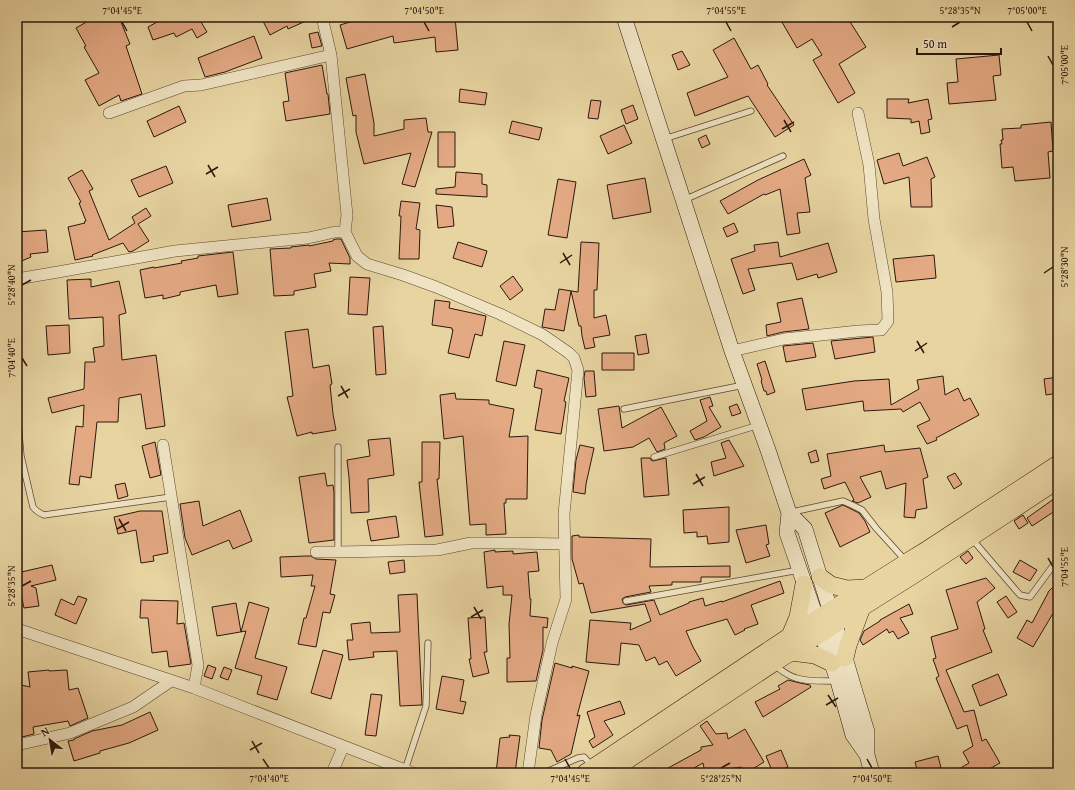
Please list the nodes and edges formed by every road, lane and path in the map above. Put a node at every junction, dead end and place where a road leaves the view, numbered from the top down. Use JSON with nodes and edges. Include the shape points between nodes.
{"nodes":[{"id":1,"x":322,"y":17,"type":"edge"},
{"id":2,"x":624,"y":17,"type":"edge"},
{"id":3,"x":331,"y":55,"type":"junction"},
{"id":4,"x":751,"y":111,"type":"dead end"},
{"id":5,"x":109,"y":113,"type":"dead end"},
{"id":6,"x":858,"y":113,"type":"dead end"},
{"id":7,"x":664,"y":139,"type":"junction"},
{"id":8,"x":782,"y":156,"type":"dead end"},
{"id":9,"x":683,"y":200,"type":"junction"},
{"id":10,"x":344,"y":232,"type":"junction"},
{"id":11,"x":17,"y":279,"type":"edge"},
{"id":12,"x":732,"y":351,"type":"junction"},
{"id":13,"x":744,"y":384,"type":"junction"},
{"id":14,"x":624,"y":409,"type":"dead end"},
{"id":15,"x":17,"y":410,"type":"edge"},
{"id":16,"x":760,"y":425,"type":"junction"},
{"id":17,"x":163,"y":445,"type":"dead end"},
{"id":18,"x":338,"y":446,"type":"dead end"},
{"id":19,"x":654,"y":457,"type":"dead end"},
{"id":20,"x":1058,"y":464,"type":"edge"},
{"id":21,"x":1058,"y":480,"type":"edge"},
{"id":22,"x":171,"y":497,"type":"junction"},
{"id":23,"x":789,"y":513,"type":"junction"},
{"id":24,"x":970,"y":538,"type":"junction"},
{"id":25,"x":565,"y":544,"type":"junction"},
{"id":26,"x":316,"y":552,"type":"dead end"},
{"id":27,"x":338,"y":552,"type":"junction"},
{"id":28,"x":1058,"y":560,"type":"edge"},
{"id":29,"x":907,"y":562,"type":"junction"},
{"id":30,"x":802,"y":577,"type":"junction"},
{"id":31,"x":820,"y":577,"type":"junction"},
{"id":32,"x":865,"y":588,"type":"junction"},
{"id":33,"x":626,"y":601,"type":"dead end"},
{"id":34,"x":862,"y":607,"type":"junction"},
{"id":35,"x":826,"y":622,"type":"junction"},
{"id":36,"x":17,"y":629,"type":"edge"},
{"id":37,"x":428,"y":643,"type":"dead end"},
{"id":38,"x":790,"y":644,"type":"junction"},
{"id":39,"x":839,"y":660,"type":"junction"},
{"id":40,"x":772,"y":664,"type":"junction"},
{"id":41,"x":171,"y":681,"type":"junction"},
{"id":42,"x":838,"y":681,"type":"junction"},
{"id":43,"x":194,"y":688,"type":"junction"},
{"id":44,"x":17,"y":745,"type":"edge"},
{"id":45,"x":343,"y":747,"type":"junction"},
{"id":46,"x":867,"y":756,"type":"junction"},
{"id":47,"x":409,"y":771,"type":"edge"},
{"id":48,"x":595,"y":771,"type":"edge"},
{"id":49,"x":332,"y":773,"type":"edge"},
{"id":50,"x":528,"y":773,"type":"edge"},
{"id":51,"x":544,"y":773,"type":"edge"},
{"id":52,"x":872,"y":773,"type":"edge"}],
"edges":[{"from":1,"to":3,"type":"street"},
{"from":2,"to":7,"type":"main road"},
{"from":3,"to":5,"type":"street","via":[[184,86]]},
{"from":3,"to":10,"type":"street","via":[[347,215]]},
{"from":4,"to":7,"type":"lane"},
{"from":6,"to":12,"type":"street","via":[[869,166],[874,219],[887,292],[888,321],[881,330],[784,339]]},
{"from":7,"to":9,"type":"main road"},
{"from":8,"to":9,"type":"lane"},
{"from":9,"to":12,"type":"main road"},
{"from":10,"to":11,"type":"street","via":[[175,251]]},
{"from":10,"to":25,"type":"street","via":[[357,256],[367,264],[436,287],[500,314],[543,335],[574,358],[578,370],[564,514]]},
{"from":12,"to":13,"type":"main road"},
{"from":13,"to":14,"type":"lane"},
{"from":13,"to":16,"type":"main road"},
{"from":15,"to":22,"type":"lane","via":[[21,456],[33,507],[39,514]]},
{"from":16,"to":19,"type":"lane"},
{"from":16,"to":23,"type":"main road"},
{"from":17,"to":22,"type":"street"},
{"from":18,"to":27,"type":"lane"},
{"from":20,"to":29,"type":"main road"},
{"from":21,"to":24,"type":"main road"},
{"from":22,"to":43,"type":"street","via":[[198,665]]},
{"from":23,"to":29,"type":"lane","via":[[843,502],[852,504],[862,510]]},
{"from":23,"to":30,"type":"main road","via":[[787,533]]},
{"from":23,"to":31,"type":"main road","via":[[805,528]]},
{"from":24,"to":28,"type":"lane","via":[[1020,595],[1030,597]]},
{"from":24,"to":34,"type":"main road"},
{"from":25,"to":27,"type":"street","via":[[471,543],[437,550]]},
{"from":25,"to":50,"type":"street","via":[[566,599],[552,643],[536,715]]},
{"from":26,"to":27,"type":"street"},
{"from":29,"to":32,"type":"main road"},
{"from":30,"to":33,"type":"lane"},
{"from":30,"to":35,"type":"main road"},
{"from":30,"to":38,"type":"main road","via":[[798,617]]},
{"from":31,"to":32,"type":"main road","via":[[831,585],[847,590]]},
{"from":31,"to":35,"type":"main road"},
{"from":32,"to":35,"type":"main road"},
{"from":34,"to":35,"type":"main road"},
{"from":34,"to":39,"type":"main road","via":[[848,646]]},
{"from":35,"to":38,"type":"main road"},
{"from":35,"to":39,"type":"main road"},
{"from":36,"to":41,"type":"street"},
{"from":37,"to":47,"type":"lane","via":[[426,706]]},
{"from":38,"to":39,"type":"main road","via":[[815,655]]},
{"from":38,"to":40,"type":"main road"},
{"from":38,"to":48,"type":"main road"},
{"from":39,"to":42,"type":"main road"},
{"from":39,"to":46,"type":"main road","via":[[867,732]]},
{"from":40,"to":42,"type":"lane","via":[[796,678]]},
{"from":40,"to":48,"type":"main road"},
{"from":41,"to":43,"type":"street"},
{"from":41,"to":44,"type":"street","via":[[133,707],[70,733]]},
{"from":42,"to":46,"type":"main road","via":[[853,735]]},
{"from":43,"to":45,"type":"street"},
{"from":45,"to":47,"type":"street"},
{"from":45,"to":49,"type":"street"},
{"from":46,"to":52,"type":"main road"},
{"from":48,"to":51,"type":"lane","via":[[584,756]]}]}
